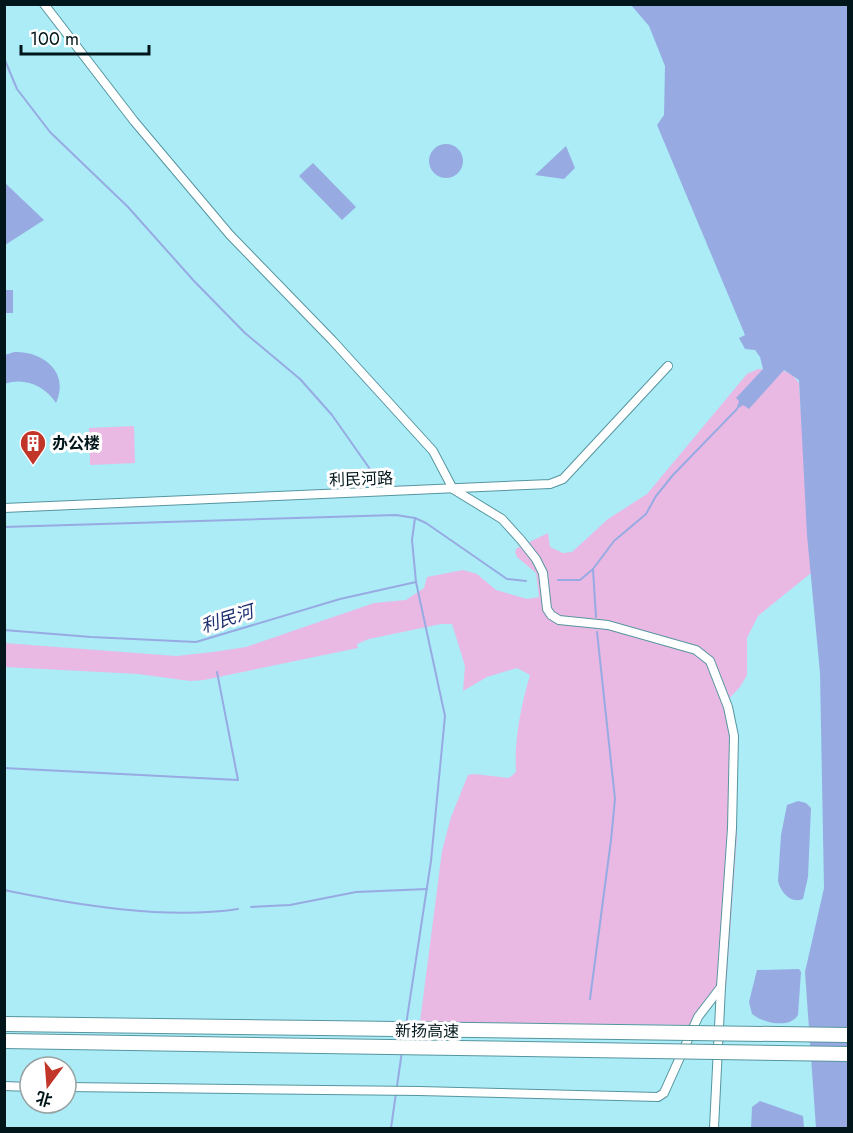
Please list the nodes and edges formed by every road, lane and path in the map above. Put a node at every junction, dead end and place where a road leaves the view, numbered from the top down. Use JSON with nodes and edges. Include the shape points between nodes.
{"nodes":[{"id":1,"x":45,"y":4,"type":"edge"},
{"id":2,"x":668,"y":366,"type":"dead end"},
{"id":3,"x":453,"y":489,"type":"junction"},
{"id":4,"x":4,"y":508,"type":"edge"},
{"id":5,"x":721,"y":987,"type":"junction"},
{"id":6,"x":4,"y":1024,"type":"edge"},
{"id":7,"x":849,"y":1035,"type":"edge"},
{"id":8,"x":4,"y":1041,"type":"edge"},
{"id":9,"x":849,"y":1054,"type":"edge"},
{"id":10,"x":78,"y":1087,"type":"edge"},
{"id":11,"x":714,"y":1128,"type":"edge"}],
"edges":[{"from":1,"to":3,"type":"street","via":[[134,121],[230,235],[433,451]]},
{"from":2,"to":3,"type":"street","name":"利民河路","via":[[563,479],[550,484]]},
{"from":3,"to":4,"type":"street","name":"利民河路"},
{"from":3,"to":5,"type":"street","via":[[502,519],[536,559],[543,573],[551,615],[559,620],[608,625],[696,650],[710,661],[734,736]]},
{"from":5,"to":10,"type":"street","via":[[698,1017],[664,1093],[657,1097]]},
{"from":5,"to":11,"type":"street"},
{"from":6,"to":7,"type":"highway","name":"新扬高速","bridge":true},
{"from":8,"to":9,"type":"highway","name":"新扬高速","bridge":true}]}
